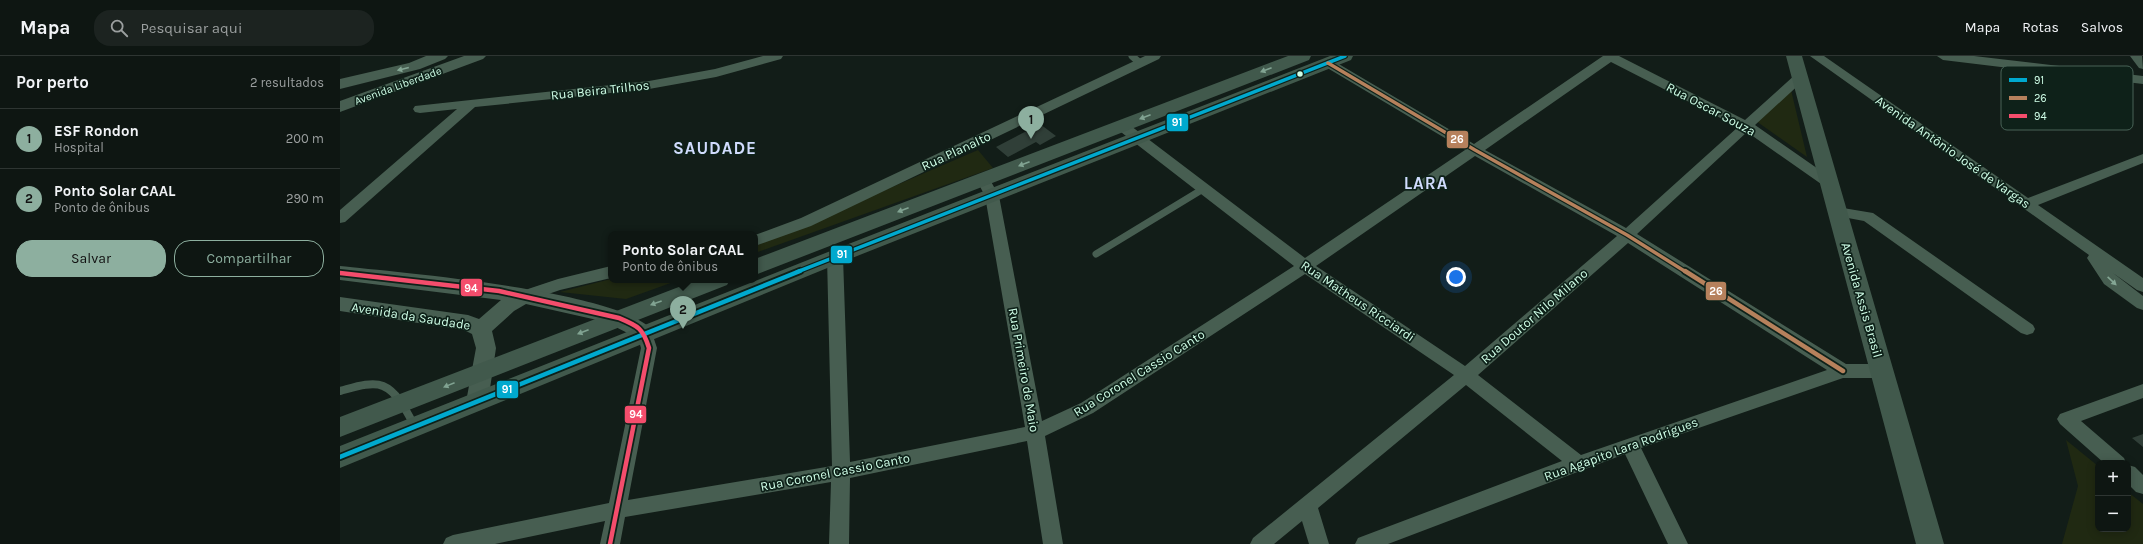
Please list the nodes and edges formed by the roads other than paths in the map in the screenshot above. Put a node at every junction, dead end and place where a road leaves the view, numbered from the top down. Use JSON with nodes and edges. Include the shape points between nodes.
{"nodes":[{"id":1,"x":440,"y":56,"type":"edge"},
{"id":2,"x":478,"y":56,"type":"edge"},
{"id":3,"x":777,"y":56,"type":"edge"},
{"id":4,"x":1155,"y":56,"type":"edge"},
{"id":5,"x":1303,"y":56,"type":"edge"},
{"id":6,"x":1345,"y":56,"type":"edge"},
{"id":7,"x":1611,"y":56,"type":"edge"},
{"id":8,"x":1794,"y":56,"type":"edge"},
{"id":9,"x":1816,"y":56,"type":"edge"},
{"id":10,"x":1943,"y":56,"type":"edge"},
{"id":11,"x":2136,"y":56,"type":"edge"},
{"id":12,"x":1136,"y":59,"type":"edge"},
{"id":13,"x":1328,"y":63,"type":"junction"},
{"id":14,"x":2026,"y":66,"type":"edge"},
{"id":15,"x":2143,"y":66,"type":"edge"},
{"id":16,"x":1800,"y":77,"type":"junction"},
{"id":17,"x":2133,"y":79,"type":"edge"},
{"id":18,"x":2143,"y":80,"type":"edge"},
{"id":19,"x":340,"y":84,"type":"edge"},
{"id":20,"x":472,"y":103,"type":"junction"},
{"id":21,"x":340,"y":107,"type":"edge"},
{"id":22,"x":420,"y":109,"type":"dead end"},
{"id":23,"x":1122,"y":126,"type":"junction"},
{"id":24,"x":1747,"y":126,"type":"junction"},
{"id":25,"x":1136,"y":138,"type":"junction"},
{"id":26,"x":1475,"y":150,"type":"junction"},
{"id":27,"x":2143,"y":158,"type":"edge"},
{"id":28,"x":1829,"y":183,"type":"junction"},
{"id":29,"x":988,"y":188,"type":"junction"},
{"id":30,"x":1203,"y":188,"type":"junction"},
{"id":31,"x":2028,"y":204,"type":"junction"},
{"id":32,"x":1837,"y":212,"type":"junction"},
{"id":33,"x":340,"y":218,"type":"edge"},
{"id":34,"x":1627,"y":235,"type":"junction"},
{"id":35,"x":758,"y":241,"type":"edge"},
{"id":36,"x":2090,"y":250,"type":"junction"},
{"id":37,"x":1096,"y":254,"type":"dead end"},
{"id":38,"x":835,"y":257,"type":"junction"},
{"id":39,"x":758,"y":265,"type":"edge"},
{"id":40,"x":1305,"y":266,"type":"junction"},
{"id":41,"x":340,"y":273,"type":"edge"},
{"id":42,"x":608,"y":273,"type":"edge"},
{"id":43,"x":711,"y":283,"type":"edge"},
{"id":44,"x":2143,"y":286,"type":"edge"},
{"id":45,"x":525,"y":296,"type":"junction"},
{"id":46,"x":340,"y":304,"type":"edge"},
{"id":47,"x":2143,"y":304,"type":"edge"},
{"id":48,"x":619,"y":318,"type":"junction"},
{"id":49,"x":481,"y":329,"type":"junction"},
{"id":50,"x":2027,"y":329,"type":"dead end"},
{"id":51,"x":645,"y":334,"type":"junction"},
{"id":52,"x":1843,"y":371,"type":"junction"},
{"id":53,"x":1882,"y":371,"type":"junction"},
{"id":54,"x":482,"y":372,"type":"junction"},
{"id":55,"x":1466,"y":375,"type":"junction"},
{"id":56,"x":340,"y":391,"type":"edge"},
{"id":57,"x":2143,"y":391,"type":"edge"},
{"id":58,"x":477,"y":402,"type":"junction"},
{"id":59,"x":402,"y":404,"type":"junction"},
{"id":60,"x":414,"y":427,"type":"junction"},
{"id":61,"x":340,"y":428,"type":"edge"},
{"id":62,"x":1035,"y":432,"type":"junction"},
{"id":63,"x":1630,"y":444,"type":"junction"},
{"id":64,"x":340,"y":457,"type":"edge"},
{"id":65,"x":2114,"y":460,"type":"edge"},
{"id":66,"x":1579,"y":464,"type":"junction"},
{"id":67,"x":840,"y":472,"type":"junction"},
{"id":68,"x":2131,"y":476,"type":"edge"},
{"id":69,"x":2143,"y":486,"type":"edge"},
{"id":70,"x":1307,"y":504,"type":"junction"},
{"id":71,"x":616,"y":510,"type":"junction"},
{"id":72,"x":453,"y":544,"type":"edge"},
{"id":73,"x":610,"y":544,"type":"edge"},
{"id":74,"x":840,"y":544,"type":"edge"},
{"id":75,"x":1053,"y":544,"type":"edge"},
{"id":76,"x":1260,"y":544,"type":"edge"},
{"id":77,"x":1319,"y":544,"type":"edge"},
{"id":78,"x":1365,"y":544,"type":"edge"},
{"id":79,"x":1678,"y":544,"type":"edge"},
{"id":80,"x":1930,"y":544,"type":"edge"}],
"edges":[{"from":1,"to":19,"type":"street","name":"Avenida Liberdade","one_way":true,"via":[[414,66]]},
{"from":2,"to":21,"type":"street","name":"Avenida Liberdade"},
{"from":3,"to":20,"type":"street","name":"Rua Beira Trilhos","via":[[678,81]]},
{"from":4,"to":12,"type":"street","name":"Rua Planalto"},
{"from":5,"to":23,"type":"main road","one_way":true},
{"from":6,"to":13,"type":"main road"},
{"from":7,"to":24,"type":"street","name":"Rua Oscar Souza"},
{"from":7,"to":26,"type":"street","name":"Rua Coronel Cassio Canto"},
{"from":8,"to":16,"type":"main road","name":"Avenida Assis Brasil"},
{"from":9,"to":31,"type":"street","name":"Avenida Antônio José de Vargas"},
{"from":10,"to":14,"type":"street"},
{"from":11,"to":15,"type":"street"},
{"from":12,"to":35,"type":"street","name":"Rua Planalto","via":[[806,222]]},
{"from":13,"to":25,"type":"main road"},
{"from":13,"to":26,"type":"street"},
{"from":16,"to":24,"type":"street","name":"Rua Doutor Nilo Milano"},
{"from":16,"to":28,"type":"main road","name":"Avenida Assis Brasil"},
{"from":17,"to":18,"type":"street"},
{"from":20,"to":22,"type":"street","name":"Rua Beira Trilhos"},
{"from":20,"to":33,"type":"street"},
{"from":23,"to":25,"type":"street","name":"Rua Matheus Ricciardi"},
{"from":23,"to":29,"type":"main road","one_way":true},
{"from":24,"to":28,"type":"street","name":"Rua Oscar Souza"},
{"from":24,"to":34,"type":"street","name":"Rua Doutor Nilo Milano"},
{"from":25,"to":29,"type":"main road"},
{"from":25,"to":30,"type":"street","name":"Rua Matheus Ricciardi"},
{"from":26,"to":34,"type":"street"},
{"from":26,"to":40,"type":"street","name":"Rua Coronel Cassio Canto"},
{"from":27,"to":31,"type":"street"},
{"from":28,"to":32,"type":"main road","name":"Avenida Assis Brasil"},
{"from":29,"to":38,"type":"main road"},
{"from":29,"to":39,"type":"main road","one_way":true},
{"from":29,"to":62,"type":"street","name":"Rua Primeiro de Maio"},
{"from":30,"to":37,"type":"lane"},
{"from":30,"to":40,"type":"street","name":"Rua Matheus Ricciardi"},
{"from":31,"to":36,"type":"street","name":"Avenida Antônio José de Vargas"},
{"from":32,"to":50,"type":"street","via":[[1868,217]]},
{"from":32,"to":53,"type":"main road","name":"Avenida Assis Brasil"},
{"from":34,"to":52,"type":"street"},
{"from":34,"to":55,"type":"street","name":"Rua Doutor Nilo Milano"},
{"from":36,"to":44,"type":"street","name":"Avenida Antônio José de Vargas"},
{"from":36,"to":47,"type":"street","name":"Avenida Antônio José de Vargas","one_way":true,"via":[[2110,280]]},
{"from":38,"to":51,"type":"main road"},
{"from":38,"to":67,"type":"street"},
{"from":40,"to":55,"type":"street","name":"Rua Matheus Ricciardi"},
{"from":40,"to":62,"type":"street","name":"Rua Coronel Cassio Canto","via":[[1087,408]]},
{"from":41,"to":45,"type":"street"},
{"from":42,"to":45,"type":"street","via":[[558,284]]},
{"from":43,"to":48,"type":"main road","one_way":true},
{"from":45,"to":48,"type":"street"},
{"from":45,"to":49,"type":"street","via":[[507,306]]},
{"from":46,"to":49,"type":"street","name":"Avenida da Saudade","via":[[468,323]]},
{"from":48,"to":51,"type":"street","via":[[636,325]]},
{"from":48,"to":54,"type":"main road","one_way":true},
{"from":49,"to":54,"type":"street","via":[[486,348]]},
{"from":51,"to":58,"type":"main road"},
{"from":51,"to":71,"type":"street","via":[[649,348]]},
{"from":52,"to":53,"type":"street","name":"Rua Agapito Lara Rodrigues"},
{"from":52,"to":63,"type":"street","name":"Rua Agapito Lara Rodrigues"},
{"from":53,"to":80,"type":"main road","name":"Avenida Assis Brasil"},
{"from":54,"to":58,"type":"street"},
{"from":54,"to":59,"type":"main road","one_way":true},
{"from":55,"to":66,"type":"street","name":"Rua Matheus Ricciardi"},
{"from":55,"to":70,"type":"street","name":"Rua Doutor Nilo Milano"},
{"from":56,"to":59,"type":"lane","via":[[375,384],[384,386]]},
{"from":57,"to":65,"type":"street","via":[[2066,419]]},
{"from":58,"to":60,"type":"main road"},
{"from":59,"to":60,"type":"lane"},
{"from":59,"to":61,"type":"main road"},
{"from":60,"to":64,"type":"main road"},
{"from":62,"to":67,"type":"street","name":"Rua Coronel Cassio Canto"},
{"from":62,"to":75,"type":"street","name":"Rua Primeiro de Maio"},
{"from":63,"to":66,"type":"street","name":"Rua Agapito Lara Rodrigues"},
{"from":63,"to":79,"type":"street"},
{"from":66,"to":78,"type":"street","name":"Rua Agapito Lara Rodrigues"},
{"from":67,"to":71,"type":"street","name":"Rua Coronel Cassio Canto"},
{"from":67,"to":74,"type":"street"},
{"from":68,"to":69,"type":"street"},
{"from":70,"to":76,"type":"street","name":"Rua Doutor Nilo Milano"},
{"from":70,"to":77,"type":"street"},
{"from":71,"to":72,"type":"street","name":"Rua Coronel Cassio Canto"},
{"from":71,"to":73,"type":"street"}]}
